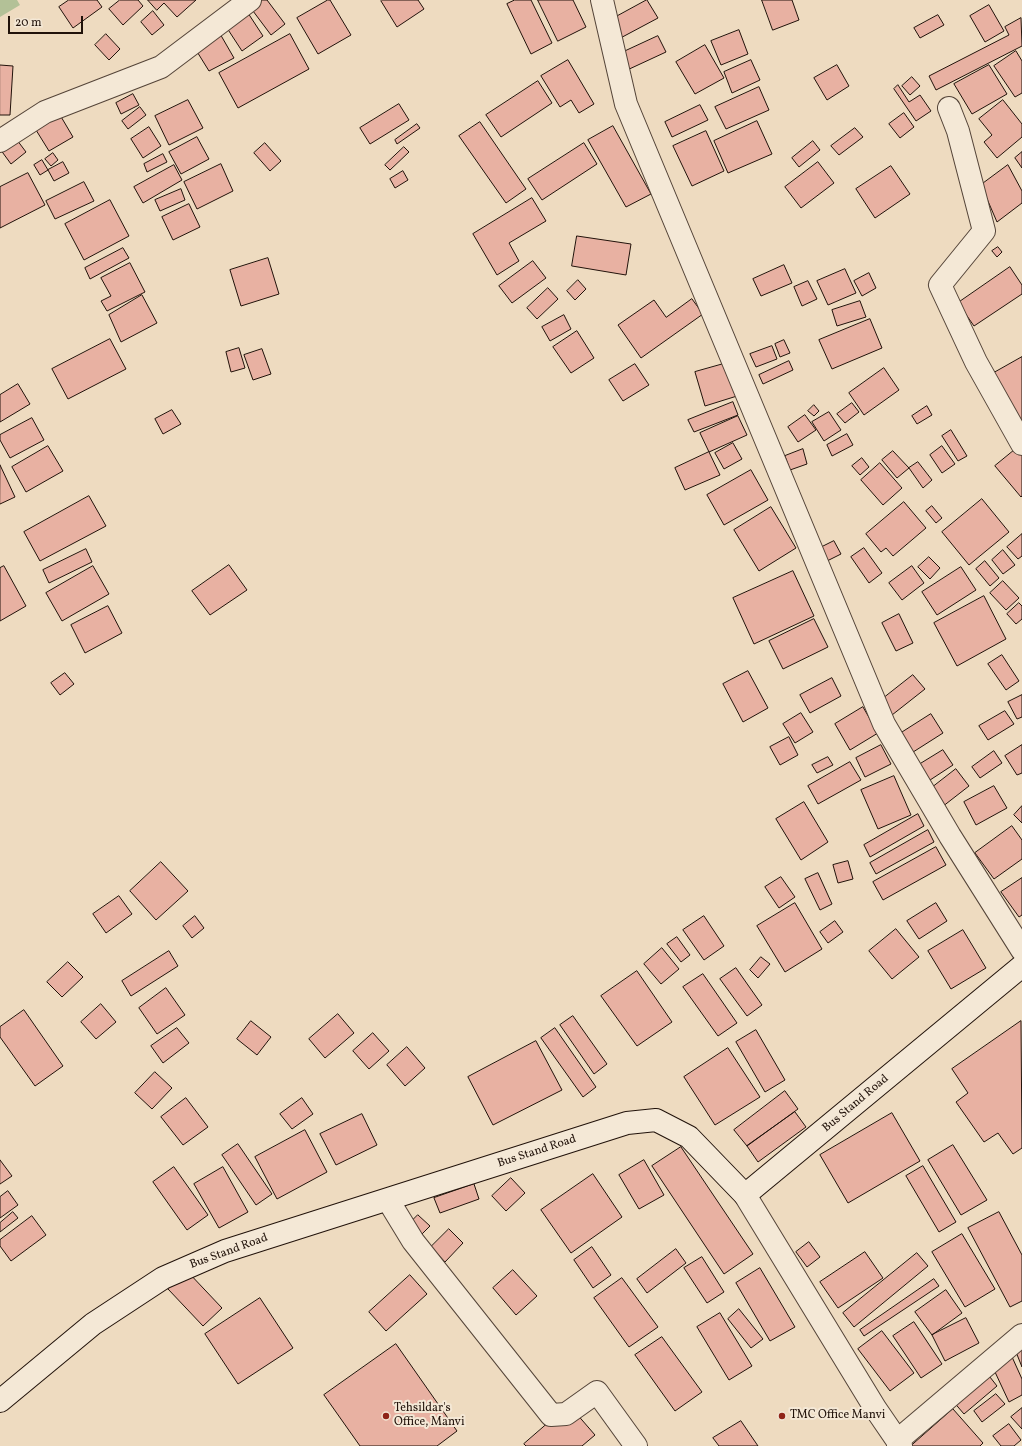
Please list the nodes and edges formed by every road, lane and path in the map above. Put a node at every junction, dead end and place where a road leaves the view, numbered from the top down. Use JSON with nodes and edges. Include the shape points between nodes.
{"nodes":[{"id":1,"x":250,"y":0,"type":"edge"},
{"id":2,"x":602,"y":0,"type":"edge"},
{"id":3,"x":948,"y":108,"type":"dead end"},
{"id":4,"x":0,"y":141,"type":"edge"},
{"id":5,"x":1022,"y":444,"type":"edge"},
{"id":6,"x":1022,"y":950,"type":"edge"},
{"id":7,"x":1022,"y":966,"type":"edge"},
{"id":8,"x":745,"y":1194,"type":"junction"},
{"id":9,"x":388,"y":1200,"type":"junction"},
{"id":10,"x":1022,"y":1335,"type":"edge"},
{"id":11,"x":0,"y":1401,"type":"edge"},
{"id":12,"x":899,"y":1444,"type":"edge"},
{"id":13,"x":636,"y":1446,"type":"edge"}],
"edges":[{"from":1,"to":4,"type":"street","via":[[162,67],[45,112]]},
{"from":2,"to":6,"type":"street","via":[[626,104],[884,724],[950,836]]},
{"from":3,"to":5,"type":"street","via":[[958,131],[984,232],[940,285],[976,362]]},
{"from":7,"to":8,"type":"street","name":"Bus Stand Road"},
{"from":8,"to":9,"type":"street","name":"Bus Stand Road","via":[[689,1137],[656,1120],[627,1123]]},
{"from":8,"to":12,"type":"street"},
{"from":9,"to":11,"type":"street","name":"Bus Stand Road","via":[[225,1252],[163,1278],[93,1324]]},
{"from":9,"to":13,"type":"street","via":[[413,1241],[551,1415],[566,1414],[597,1392]]},
{"from":10,"to":12,"type":"street"}]}
